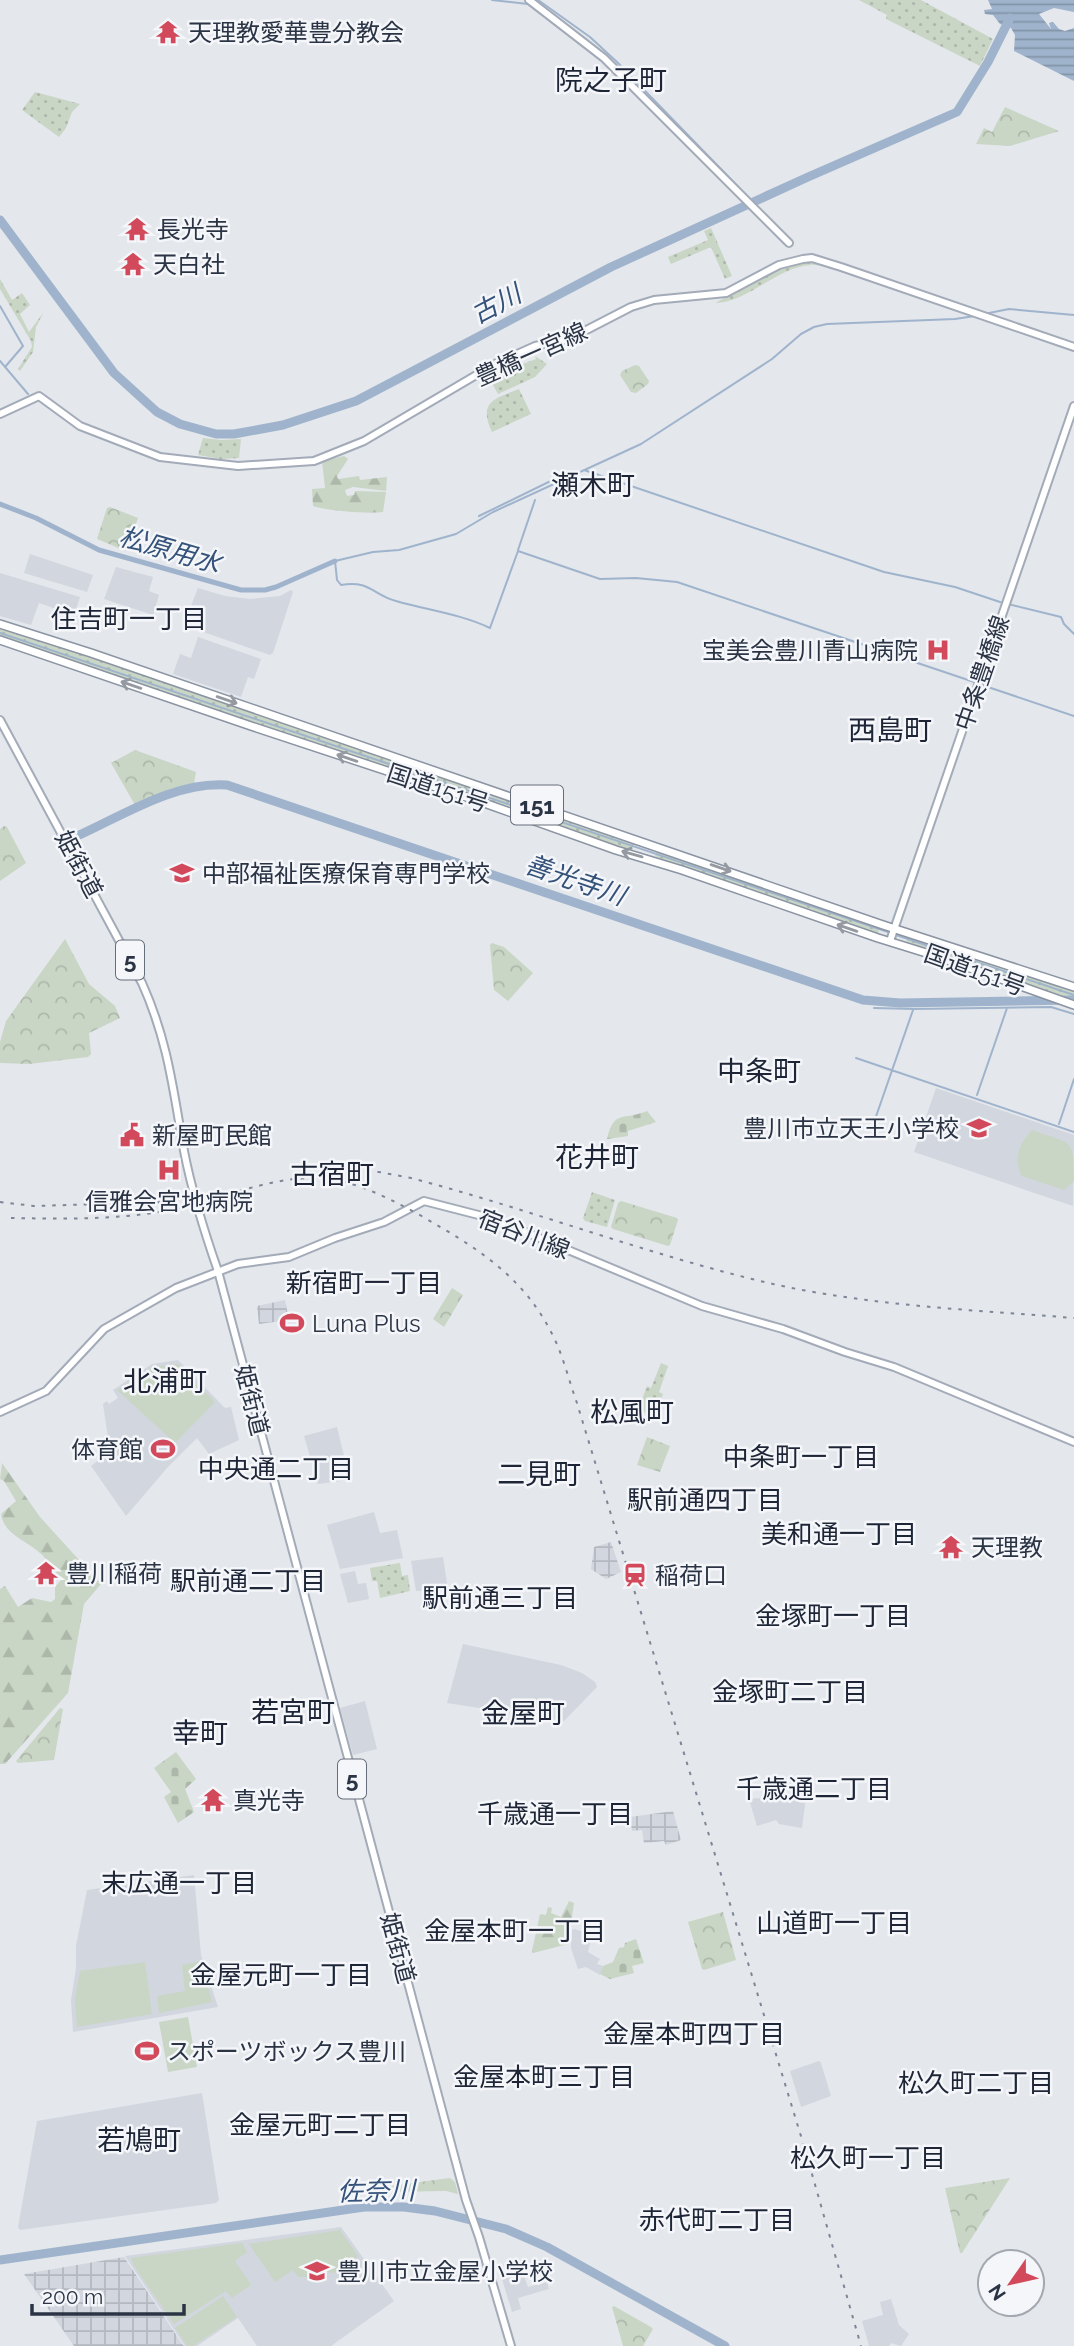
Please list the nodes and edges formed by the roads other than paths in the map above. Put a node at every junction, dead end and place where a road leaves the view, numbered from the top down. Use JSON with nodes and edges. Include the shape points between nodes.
{"nodes":[{"id":1,"x":529,"y":0,"type":"edge"},
{"id":2,"x":789,"y":243,"type":"dead end"},
{"id":3,"x":1074,"y":347,"type":"edge"},
{"id":4,"x":1074,"y":406,"type":"edge"},
{"id":5,"x":0,"y":414,"type":"edge"},
{"id":6,"x":0,"y":624,"type":"edge"},
{"id":7,"x":0,"y":640,"type":"edge"},
{"id":8,"x":0,"y":720,"type":"edge"},
{"id":9,"x":893,"y":934,"type":"junction"},
{"id":10,"x":1074,"y":987,"type":"edge"},
{"id":11,"x":1074,"y":1005,"type":"edge"},
{"id":12,"x":218,"y":1271,"type":"junction"},
{"id":13,"x":0,"y":1412,"type":"edge"},
{"id":14,"x":1074,"y":1442,"type":"edge"},
{"id":15,"x":511,"y":2346,"type":"edge"}],
"edges":[{"from":1,"to":2,"type":"main road","via":[[604,58]]},
{"from":3,"to":5,"type":"main road","name":"豊橋一宮線","via":[[817,259],[803,259],[779,265],[726,293],[644,303],[569,339],[535,346],[495,364],[364,441],[314,461],[238,466],[160,457],[80,426],[39,396]]},
{"from":4,"to":9,"type":"main road","name":"中条豊橋線"},
{"from":6,"to":9,"type":"highway","name":"国道151号","number":"151","one_way":true},
{"from":9,"to":7,"type":"highway","name":"国道151号","number":"151","one_way":true},
{"from":8,"to":12,"type":"main road","name":"姫街道","number":"5","via":[[159,1021],[194,1196]]},
{"from":9,"to":10,"type":"highway","name":"国道151号","number":"151"},
{"from":9,"to":11,"type":"highway","name":"国道151号","number":"151"},
{"from":12,"to":13,"type":"main road","name":"宿谷川線","via":[[176,1288],[104,1329],[46,1391]]},
{"from":12,"to":14,"type":"main road","name":"宿谷川線","via":[[289,1257],[384,1222],[424,1201],[441,1204],[494,1219],[702,1306],[894,1367]]},
{"from":12,"to":15,"type":"main road","name":"姫街道","number":"5","via":[[466,2200]]}]}
